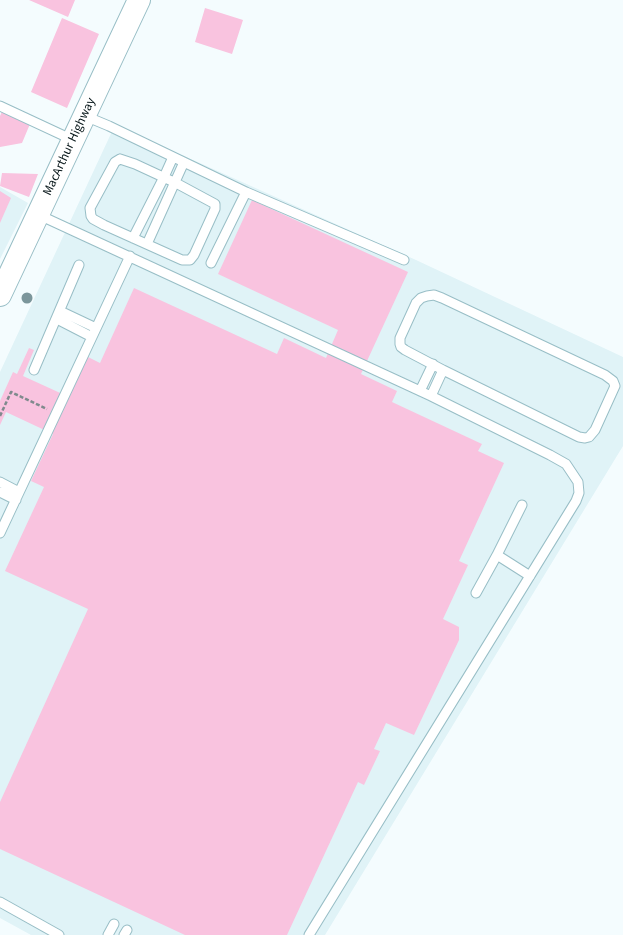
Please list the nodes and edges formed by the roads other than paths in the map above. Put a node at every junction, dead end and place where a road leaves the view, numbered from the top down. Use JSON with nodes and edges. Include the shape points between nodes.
{"nodes":[{"id":1,"x":139,"y":0,"type":"edge"},
{"id":2,"x":0,"y":106,"type":"edge"},
{"id":3,"x":85,"y":116,"type":"junction"},
{"id":4,"x":73,"y":140,"type":"junction"},
{"id":5,"x":173,"y":156,"type":"junction"},
{"id":6,"x":184,"y":162,"type":"junction"},
{"id":7,"x":164,"y":178,"type":"junction"},
{"id":8,"x":176,"y":183,"type":"junction"},
{"id":9,"x":246,"y":192,"type":"junction"},
{"id":10,"x":39,"y":215,"type":"junction"},
{"id":11,"x":133,"y":238,"type":"junction"},
{"id":12,"x":147,"y":244,"type":"junction"},
{"id":13,"x":130,"y":256,"type":"junction"},
{"id":14,"x":404,"y":260,"type":"dead end"},
{"id":15,"x":211,"y":263,"type":"dead end"},
{"id":16,"x":79,"y":265,"type":"dead end"},
{"id":17,"x":0,"y":295,"type":"edge"},
{"id":18,"x":58,"y":315,"type":"junction"},
{"id":19,"x":94,"y":333,"type":"junction"},
{"id":20,"x":433,"y":364,"type":"junction"},
{"id":21,"x":34,"y":370,"type":"dead end"},
{"id":22,"x":443,"y":370,"type":"junction"},
{"id":23,"x":420,"y":391,"type":"junction"},
{"id":24,"x":431,"y":396,"type":"junction"},
{"id":25,"x":0,"y":482,"type":"edge"},
{"id":26,"x":0,"y":492,"type":"edge"},
{"id":27,"x":18,"y":496,"type":"junction"},
{"id":28,"x":522,"y":505,"type":"dead end"},
{"id":29,"x":0,"y":533,"type":"edge"},
{"id":30,"x":498,"y":555,"type":"junction"},
{"id":31,"x":530,"y":576,"type":"junction"},
{"id":32,"x":476,"y":593,"type":"dead end"},
{"id":33,"x":0,"y":902,"type":"edge"},
{"id":34,"x":114,"y":924,"type":"dead end"},
{"id":35,"x":58,"y":935,"type":"edge"},
{"id":36,"x":108,"y":935,"type":"edge"},
{"id":37,"x":309,"y":935,"type":"edge"}],
"edges":[{"from":1,"to":3,"type":"highway","name":"MacArthur Highway"},
{"from":2,"to":4,"type":"lane"},
{"from":3,"to":4,"type":"highway","name":"MacArthur Highway"},
{"from":3,"to":5,"type":"lane"},
{"from":4,"to":10,"type":"highway","name":"MacArthur Highway"},
{"from":5,"to":6,"type":"lane"},
{"from":5,"to":7,"type":"lane"},
{"from":6,"to":8,"type":"lane"},
{"from":6,"to":9,"type":"lane"},
{"from":7,"to":8,"type":"lane"},
{"from":7,"to":11,"type":"lane"},
{"from":7,"to":11,"type":"lane","via":[[123,159],[117,160],[90,208],[93,219]]},
{"from":8,"to":12,"type":"lane"},
{"from":8,"to":12,"type":"lane","via":[[215,204],[197,249],[187,261]]},
{"from":9,"to":14,"type":"lane"},
{"from":9,"to":15,"type":"lane"},
{"from":10,"to":13,"type":"lane"},
{"from":10,"to":17,"type":"highway","name":"MacArthur Highway"},
{"from":11,"to":12,"type":"lane"},
{"from":13,"to":19,"type":"lane"},
{"from":13,"to":23,"type":"lane"},
{"from":16,"to":18,"type":"lane"},
{"from":18,"to":19,"type":"lane"},
{"from":18,"to":21,"type":"lane"},
{"from":19,"to":27,"type":"lane"},
{"from":20,"to":22,"type":"lane"},
{"from":20,"to":22,"type":"lane","via":[[401,347],[400,338],[416,303],[421,298],[434,295],[605,375],[615,386],[595,430],[586,438],[579,437]]},
{"from":20,"to":23,"type":"lane"},
{"from":22,"to":24,"type":"lane"},
{"from":23,"to":24,"type":"lane"},
{"from":24,"to":31,"type":"lane","via":[[566,464],[578,482],[579,493],[576,501]]},
{"from":25,"to":27,"type":"lane"},
{"from":26,"to":27,"type":"lane"},
{"from":27,"to":29,"type":"lane"},
{"from":28,"to":30,"type":"lane"},
{"from":30,"to":31,"type":"lane"},
{"from":30,"to":32,"type":"lane"},
{"from":31,"to":37,"type":"lane"},
{"from":33,"to":35,"type":"lane"},
{"from":34,"to":36,"type":"lane"}]}
